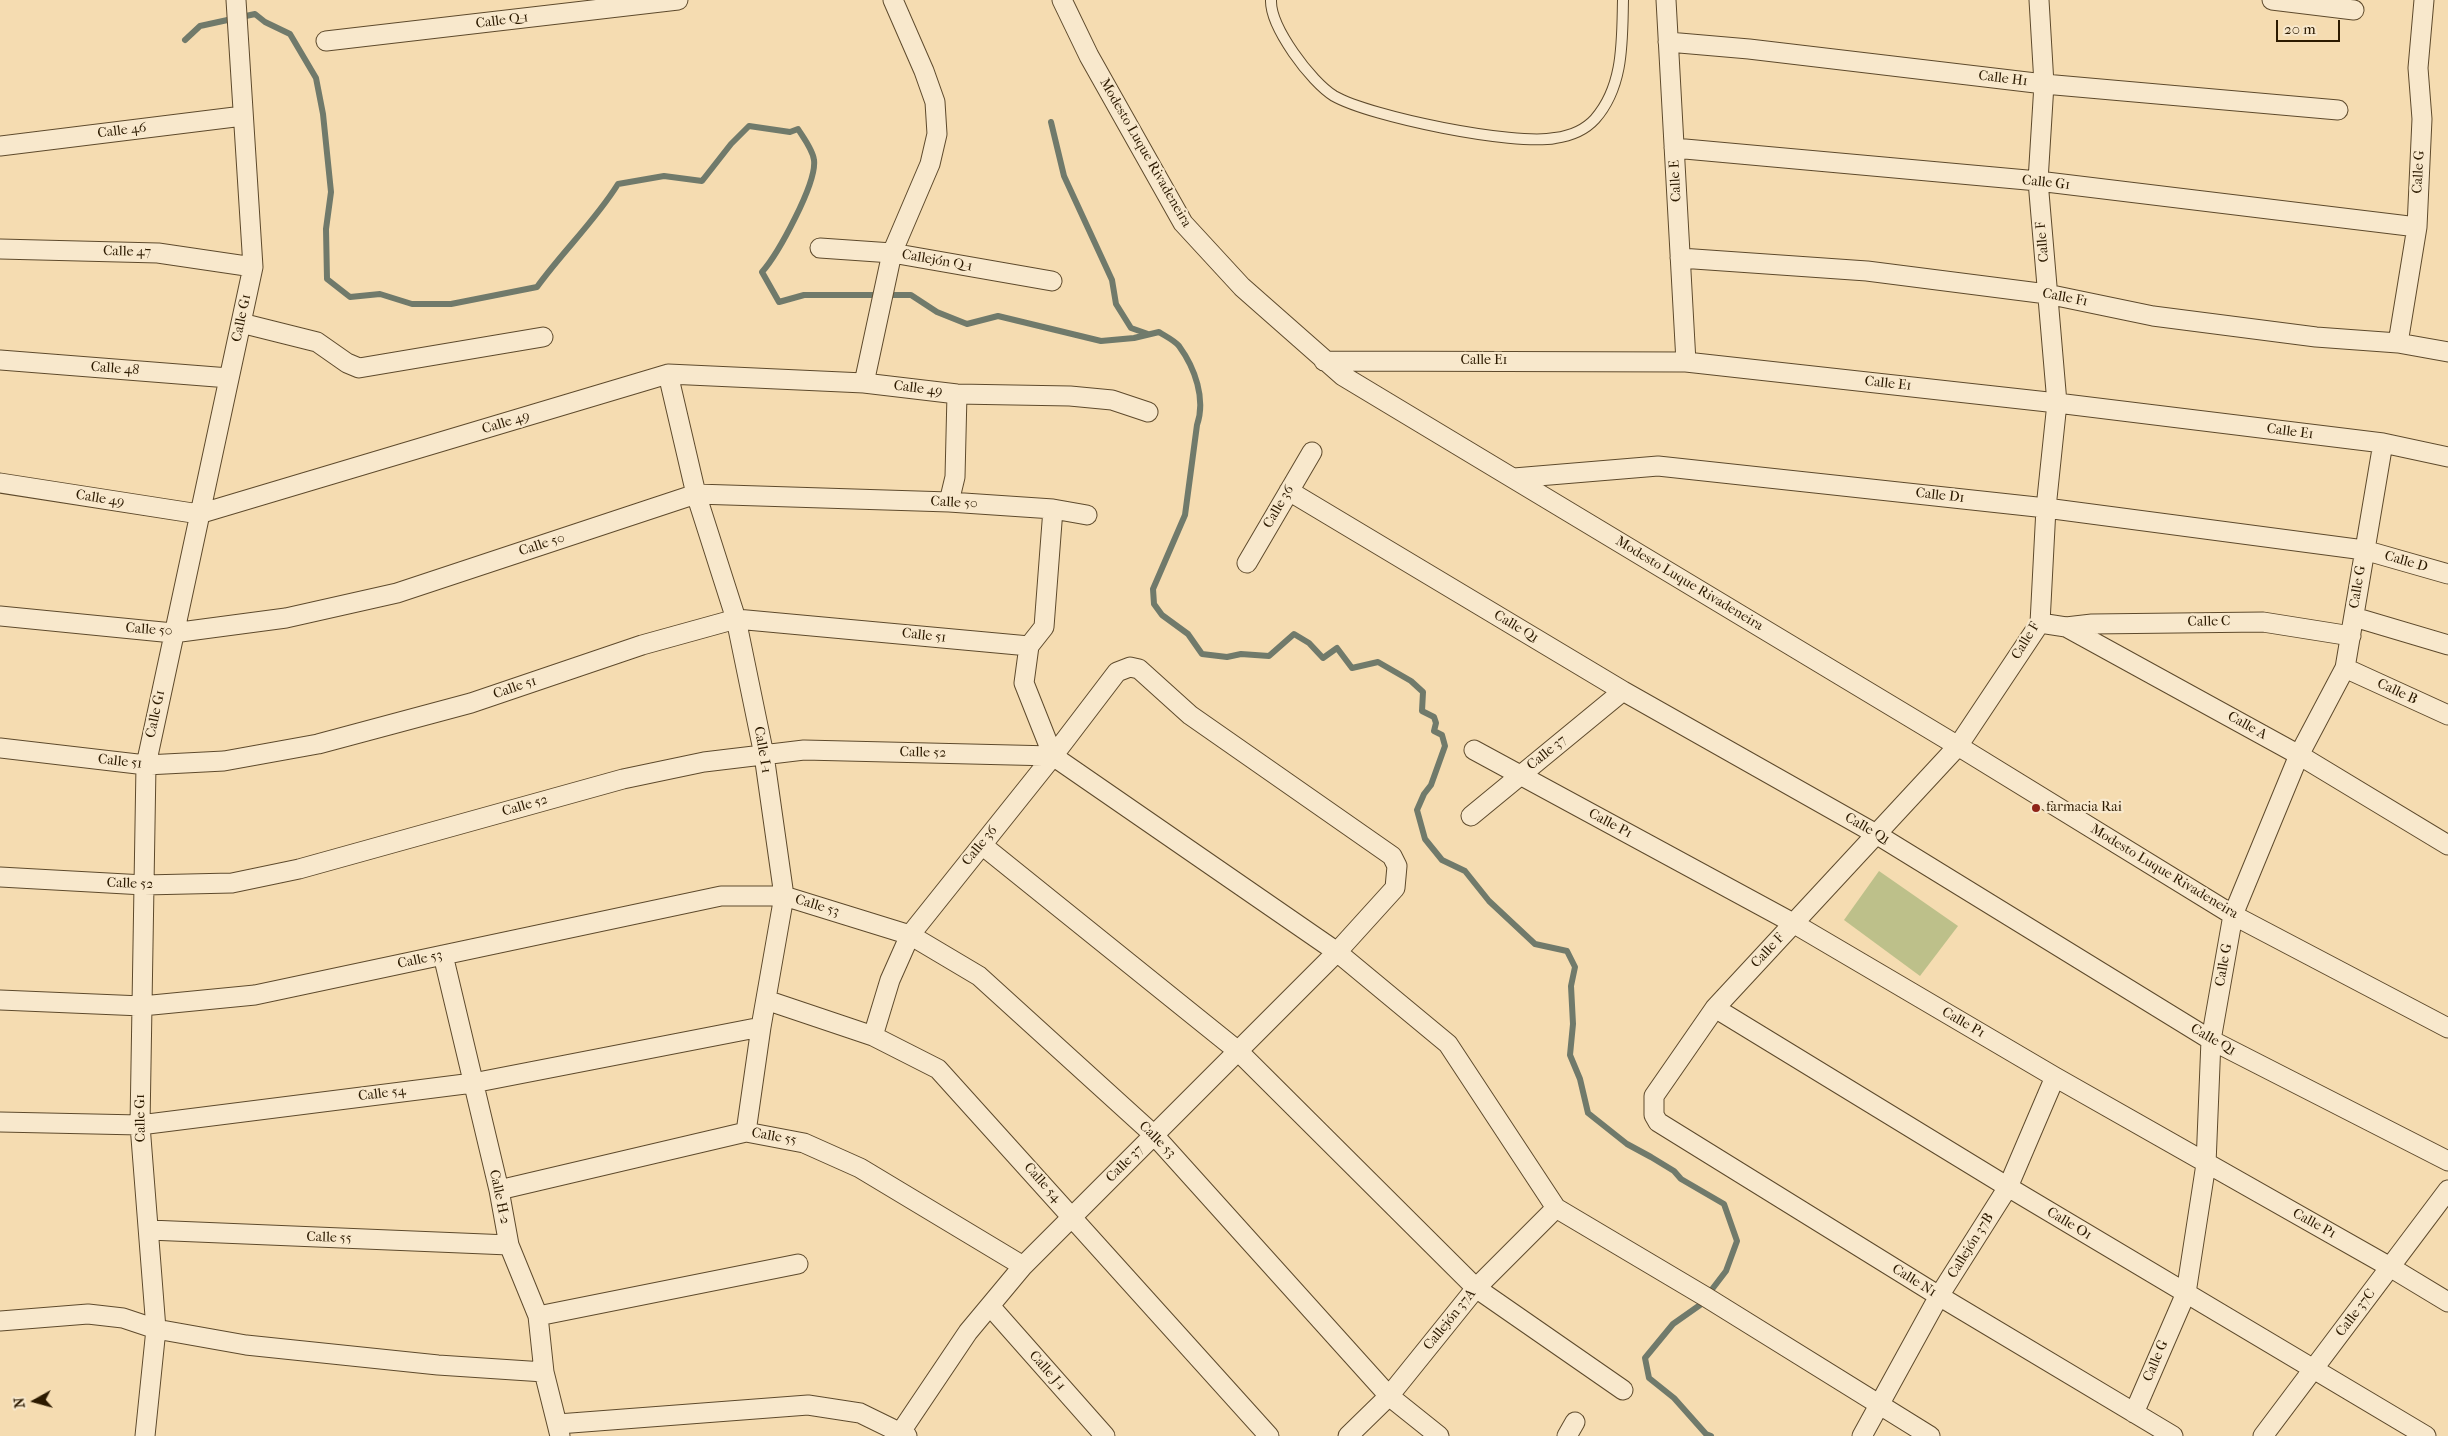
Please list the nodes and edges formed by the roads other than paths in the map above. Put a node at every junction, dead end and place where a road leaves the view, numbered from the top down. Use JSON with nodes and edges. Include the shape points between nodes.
{"nodes":[{"id":1,"x":236,"y":0,"type":"edge"},
{"id":2,"x":678,"y":0,"type":"edge"},
{"id":3,"x":893,"y":0,"type":"edge"},
{"id":4,"x":1062,"y":0,"type":"edge"},
{"id":5,"x":1271,"y":0,"type":"edge"},
{"id":6,"x":1623,"y":0,"type":"edge"},
{"id":7,"x":1666,"y":0,"type":"edge"},
{"id":8,"x":2039,"y":0,"type":"edge"},
{"id":9,"x":2272,"y":0,"type":"edge"},
{"id":10,"x":2424,"y":0,"type":"edge"},
{"id":11,"x":2354,"y":10,"type":"dead end"},
{"id":12,"x":326,"y":41,"type":"dead end"},
{"id":13,"x":1668,"y":42,"type":"junction"},
{"id":14,"x":2044,"y":84,"type":"junction"},
{"id":15,"x":2338,"y":110,"type":"dead end"},
{"id":16,"x":243,"y":116,"type":"junction"},
{"id":17,"x":0,"y":146,"type":"edge"},
{"id":18,"x":1674,"y":148,"type":"junction"},
{"id":19,"x":2038,"y":181,"type":"junction"},
{"id":20,"x":2417,"y":227,"type":"junction"},
{"id":21,"x":820,"y":248,"type":"dead end"},
{"id":22,"x":0,"y":250,"type":"edge"},
{"id":23,"x":892,"y":253,"type":"junction"},
{"id":24,"x":1680,"y":258,"type":"junction"},
{"id":25,"x":253,"y":267,"type":"junction"},
{"id":26,"x":1052,"y":281,"type":"dead end"},
{"id":27,"x":2048,"y":294,"type":"junction"},
{"id":28,"x":241,"y":323,"type":"junction"},
{"id":29,"x":543,"y":337,"type":"dead end"},
{"id":30,"x":2398,"y":343,"type":"junction"},
{"id":31,"x":2448,"y":352,"type":"edge"},
{"id":32,"x":0,"y":360,"type":"edge"},
{"id":33,"x":1324,"y":361,"type":"junction"},
{"id":34,"x":1686,"y":362,"type":"junction"},
{"id":35,"x":668,"y":374,"type":"junction"},
{"id":36,"x":229,"y":378,"type":"junction"},
{"id":37,"x":864,"y":383,"type":"junction"},
{"id":38,"x":957,"y":394,"type":"junction"},
{"id":39,"x":2057,"y":403,"type":"junction"},
{"id":40,"x":1148,"y":412,"type":"dead end"},
{"id":41,"x":2383,"y":443,"type":"junction"},
{"id":42,"x":1312,"y":452,"type":"dead end"},
{"id":43,"x":2448,"y":457,"type":"edge"},
{"id":44,"x":1514,"y":478,"type":"junction"},
{"id":45,"x":0,"y":483,"type":"edge"},
{"id":46,"x":1289,"y":490,"type":"junction"},
{"id":47,"x":696,"y":494,"type":"junction"},
{"id":48,"x":949,"y":502,"type":"junction"},
{"id":49,"x":2046,"y":508,"type":"junction"},
{"id":50,"x":1053,"y":509,"type":"junction"},
{"id":51,"x":199,"y":514,"type":"junction"},
{"id":52,"x":1087,"y":515,"type":"dead end"},
{"id":53,"x":2364,"y":550,"type":"junction"},
{"id":54,"x":1247,"y":563,"type":"dead end"},
{"id":55,"x":2448,"y":574,"type":"edge"},
{"id":56,"x":0,"y":616,"type":"edge"},
{"id":57,"x":2354,"y":617,"type":"junction"},
{"id":58,"x":736,"y":619,"type":"junction"},
{"id":59,"x":2040,"y":623,"type":"junction"},
{"id":60,"x":2066,"y":627,"type":"junction"},
{"id":61,"x":173,"y":633,"type":"junction"},
{"id":62,"x":2351,"y":636,"type":"junction"},
{"id":63,"x":2448,"y":645,"type":"edge"},
{"id":64,"x":1029,"y":646,"type":"junction"},
{"id":65,"x":2345,"y":668,"type":"junction"},
{"id":66,"x":1622,"y":691,"type":"junction"},
{"id":67,"x":2448,"y":715,"type":"edge"},
{"id":68,"x":1958,"y":746,"type":"junction"},
{"id":69,"x":0,"y":748,"type":"edge"},
{"id":70,"x":1474,"y":750,"type":"dead end"},
{"id":71,"x":764,"y":755,"type":"junction"},
{"id":72,"x":2299,"y":755,"type":"junction"},
{"id":73,"x":1053,"y":756,"type":"junction"},
{"id":74,"x":146,"y":765,"type":"junction"},
{"id":75,"x":1519,"y":776,"type":"junction"},
{"id":76,"x":1471,"y":816,"type":"dead end"},
{"id":77,"x":1876,"y":834,"type":"junction"},
{"id":78,"x":982,"y":844,"type":"junction"},
{"id":79,"x":2448,"y":845,"type":"edge"},
{"id":80,"x":0,"y":878,"type":"edge"},
{"id":81,"x":144,"y":885,"type":"junction"},
{"id":82,"x":1395,"y":888,"type":"joint"},
{"id":83,"x":784,"y":896,"type":"junction"},
{"id":84,"x":2233,"y":915,"type":"junction"},
{"id":85,"x":1793,"y":923,"type":"junction"},
{"id":86,"x":910,"y":935,"type":"junction"},
{"id":87,"x":1337,"y":952,"type":"junction"},
{"id":88,"x":443,"y":955,"type":"junction"},
{"id":89,"x":0,"y":1000,"type":"edge"},
{"id":90,"x":766,"y":1000,"type":"junction"},
{"id":91,"x":142,"y":1006,"type":"junction"},
{"id":92,"x":1715,"y":1008,"type":"junction"},
{"id":93,"x":761,"y":1027,"type":"junction"},
{"id":94,"x":2448,"y":1028,"type":"edge"},
{"id":95,"x":873,"y":1036,"type":"junction"},
{"id":96,"x":2211,"y":1040,"type":"junction"},
{"id":97,"x":1238,"y":1051,"type":"junction"},
{"id":98,"x":2054,"y":1077,"type":"junction"},
{"id":99,"x":473,"y":1083,"type":"junction"},
{"id":100,"x":0,"y":1122,"type":"edge"},
{"id":101,"x":1658,"y":1122,"type":"joint"},
{"id":102,"x":140,"y":1125,"type":"junction"},
{"id":103,"x":746,"y":1132,"type":"junction"},
{"id":104,"x":1154,"y":1135,"type":"junction"},
{"id":105,"x":2448,"y":1161,"type":"edge"},
{"id":106,"x":2206,"y":1164,"type":"junction"},
{"id":107,"x":2008,"y":1186,"type":"junction"},
{"id":108,"x":499,"y":1190,"type":"junction"},
{"id":109,"x":2448,"y":1190,"type":"edge"},
{"id":110,"x":1556,"y":1208,"type":"junction"},
{"id":111,"x":1072,"y":1216,"type":"junction"},
{"id":112,"x":148,"y":1230,"type":"junction"},
{"id":113,"x":509,"y":1245,"type":"junction"},
{"id":114,"x":798,"y":1264,"type":"dead end"},
{"id":115,"x":1023,"y":1266,"type":"junction"},
{"id":116,"x":2390,"y":1267,"type":"junction"},
{"id":117,"x":1476,"y":1288,"type":"junction"},
{"id":118,"x":2186,"y":1293,"type":"junction"},
{"id":119,"x":1939,"y":1296,"type":"junction"},
{"id":120,"x":2448,"y":1302,"type":"edge"},
{"id":121,"x":990,"y":1306,"type":"junction"},
{"id":122,"x":538,"y":1316,"type":"junction"},
{"id":123,"x":0,"y":1321,"type":"edge"},
{"id":124,"x":156,"y":1329,"type":"junction"},
{"id":125,"x":2314,"y":1369,"type":"junction"},
{"id":126,"x":544,"y":1372,"type":"junction"},
{"id":127,"x":1623,"y":1390,"type":"dead end"},
{"id":128,"x":1389,"y":1396,"type":"junction"},
{"id":129,"x":1880,"y":1405,"type":"junction"},
{"id":130,"x":2134,"y":1413,"type":"junction"},
{"id":131,"x":559,"y":1430,"type":"edge"},
{"id":132,"x":902,"y":1435,"type":"edge"},
{"id":133,"x":145,"y":1436,"type":"edge"},
{"id":134,"x":1105,"y":1436,"type":"edge"},
{"id":135,"x":1269,"y":1436,"type":"edge"},
{"id":136,"x":1348,"y":1436,"type":"edge"},
{"id":137,"x":1440,"y":1436,"type":"edge"},
{"id":138,"x":1862,"y":1436,"type":"edge"},
{"id":139,"x":1930,"y":1436,"type":"edge"},
{"id":140,"x":2173,"y":1436,"type":"edge"},
{"id":141,"x":2263,"y":1436,"type":"edge"},
{"id":142,"x":2426,"y":1436,"type":"edge"}],
"edges":[{"from":1,"to":16,"type":"street","name":"Calle G1"},
{"from":2,"to":12,"type":"street","name":"Calle Q-1"},
{"from":3,"to":23,"type":"street","via":[[935,102],[938,134],[930,164]]},
{"from":4,"to":33,"type":"street","name":"Modesto Luque Rivadeneira","via":[[1089,56],[1183,223],[1242,287]]},
{"from":5,"to":6,"type":"lane","via":[[1280,30],[1290,48],[1333,95],[1378,113],[1457,129],[1506,138],[1554,139],[1578,132],[1595,119],[1608,100],[1618,75]]},
{"from":7,"to":13,"type":"street","name":"Calle E"},
{"from":8,"to":14,"type":"street","name":"Calle F"},
{"from":9,"to":11,"type":"street"},
{"from":10,"to":20,"type":"street","name":"Calle G","via":[[2418,68],[2422,119]]},
{"from":13,"to":14,"type":"street","name":"Calle H1"},
{"from":13,"to":18,"type":"street","name":"Calle E"},
{"from":14,"to":15,"type":"street","name":"Calle H1"},
{"from":14,"to":19,"type":"street","name":"Calle F"},
{"from":16,"to":17,"type":"street","name":"Calle 46"},
{"from":16,"to":25,"type":"street","name":"Calle G1"},
{"from":18,"to":19,"type":"street","name":"Calle G1"},
{"from":18,"to":24,"type":"street","name":"Calle E"},
{"from":19,"to":20,"type":"street","name":"Calle G1"},
{"from":19,"to":27,"type":"street","name":"Calle F"},
{"from":20,"to":30,"type":"street","name":"Calle G"},
{"from":21,"to":23,"type":"street","name":"Callejón Q-1"},
{"from":22,"to":25,"type":"street","name":"Calle 47","via":[[158,252]]},
{"from":23,"to":26,"type":"street","name":"Callejón Q-1"},
{"from":23,"to":37,"type":"street"},
{"from":24,"to":27,"type":"street","name":"Calle F1","via":[[1867,271]]},
{"from":24,"to":34,"type":"street","name":"Calle E"},
{"from":25,"to":28,"type":"street","name":"Calle G1"},
{"from":27,"to":30,"type":"street","name":"Calle F1","via":[[2153,316],[2316,337]]},
{"from":27,"to":39,"type":"street","name":"Calle F"},
{"from":28,"to":29,"type":"street","via":[[316,342],[347,364],[360,368]]},
{"from":28,"to":36,"type":"street","name":"Calle G1"},
{"from":30,"to":31,"type":"street","name":"Calle F1"},
{"from":32,"to":36,"type":"street","name":"Calle 48"},
{"from":33,"to":34,"type":"street","name":"Calle E1"},
{"from":33,"to":44,"type":"street","name":"Modesto Luque Rivadeneira","via":[[1343,376]]},
{"from":34,"to":39,"type":"street","name":"Calle E1"},
{"from":35,"to":37,"type":"street","name":"Calle 49"},
{"from":35,"to":47,"type":"street","name":"Calle I-1"},
{"from":35,"to":51,"type":"street","name":"Calle 49"},
{"from":36,"to":51,"type":"street","name":"Calle G1"},
{"from":37,"to":38,"type":"street","name":"Calle 49"},
{"from":38,"to":40,"type":"street","name":"Calle 49","via":[[1070,396],[1112,400]]},
{"from":38,"to":48,"type":"street","via":[[955,477]]},
{"from":39,"to":41,"type":"street","name":"Calle E1"},
{"from":39,"to":49,"type":"street","name":"Calle F"},
{"from":41,"to":43,"type":"street","name":"Calle E1"},
{"from":41,"to":53,"type":"street","name":"Calle G"},
{"from":42,"to":46,"type":"street","name":"Calle 36"},
{"from":44,"to":49,"type":"street","name":"Calle D1","via":[[1658,466]]},
{"from":44,"to":68,"type":"street","name":"Modesto Luque Rivadeneira"},
{"from":45,"to":51,"type":"street","name":"Calle 49"},
{"from":46,"to":54,"type":"street","name":"Calle 36"},
{"from":46,"to":66,"type":"street","name":"Calle Q1"},
{"from":47,"to":48,"type":"street","name":"Calle 50"},
{"from":47,"to":58,"type":"street","name":"Calle I-1"},
{"from":47,"to":61,"type":"street","name":"Calle 50","via":[[397,593],[286,618]]},
{"from":48,"to":50,"type":"street","name":"Calle 50"},
{"from":49,"to":53,"type":"street","name":"Calle D1"},
{"from":49,"to":59,"type":"street","name":"Calle F"},
{"from":50,"to":52,"type":"street","name":"Calle 50"},
{"from":50,"to":64,"type":"street","via":[[1044,627]]},
{"from":51,"to":61,"type":"street","name":"Calle G1"},
{"from":53,"to":55,"type":"street","name":"Calle D"},
{"from":53,"to":57,"type":"street","name":"Calle G"},
{"from":56,"to":61,"type":"street","name":"Calle 50"},
{"from":57,"to":62,"type":"street","name":"Calle G"},
{"from":57,"to":63,"type":"street"},
{"from":58,"to":64,"type":"street","name":"Calle 51"},
{"from":58,"to":71,"type":"street","name":"Calle I-1"},
{"from":58,"to":74,"type":"street","name":"Calle 51","via":[[642,645],[471,704],[318,744],[224,761]]},
{"from":59,"to":60,"type":"street","name":"Calle A"},
{"from":59,"to":68,"type":"street","name":"Calle F"},
{"from":60,"to":62,"type":"street","name":"Calle C","via":[[2263,622]]},
{"from":60,"to":72,"type":"street","name":"Calle A"},
{"from":61,"to":74,"type":"street","name":"Calle G1"},
{"from":62,"to":65,"type":"street","name":"Calle G"},
{"from":64,"to":73,"type":"street","via":[[1024,683]]},
{"from":65,"to":67,"type":"street","name":"Calle B"},
{"from":65,"to":72,"type":"street","name":"Calle G"},
{"from":66,"to":75,"type":"street","name":"Calle 37"},
{"from":66,"to":77,"type":"street","name":"Calle Q1"},
{"from":68,"to":77,"type":"street","name":"Calle F"},
{"from":68,"to":84,"type":"street","name":"Modesto Luque Rivadeneira"},
{"from":69,"to":74,"type":"street","name":"Calle 51"},
{"from":70,"to":75,"type":"street","name":"Calle P1"},
{"from":71,"to":73,"type":"street","name":"Calle 52","via":[[804,750]]},
{"from":71,"to":81,"type":"street","name":"Calle 52","via":[[704,762],[623,779],[299,869],[232,883]]},
{"from":71,"to":83,"type":"street","name":"Calle I-1"},
{"from":72,"to":79,"type":"street","name":"Calle A"},
{"from":72,"to":84,"type":"street","name":"Calle G"},
{"from":73,"to":78,"type":"street","name":"Calle 36"},
{"from":73,"to":82,"type":"street","name":"Calle 36","via":[[1117,672],[1130,667],[1140,669],[1190,715],[1392,856],[1397,866]]},
{"from":73,"to":87,"type":"street"},
{"from":74,"to":81,"type":"street","name":"Calle G1"},
{"from":75,"to":76,"type":"street","name":"Calle 37"},
{"from":75,"to":85,"type":"street","name":"Calle P1"},
{"from":77,"to":85,"type":"street","name":"Calle F"},
{"from":77,"to":96,"type":"street","name":"Calle Q1"},
{"from":78,"to":86,"type":"street","name":"Calle 36"},
{"from":78,"to":97,"type":"street"},
{"from":80,"to":81,"type":"street","name":"Calle 52"},
{"from":81,"to":91,"type":"street","name":"Calle G1"},
{"from":82,"to":87,"type":"street","name":"Calle 37"},
{"from":83,"to":86,"type":"street","name":"Calle 53"},
{"from":83,"to":88,"type":"street","name":"Calle 53","via":[[721,896]]},
{"from":83,"to":90,"type":"street","name":"Calle I-1"},
{"from":84,"to":94,"type":"street","name":"Modesto Luque Rivadeneira"},
{"from":84,"to":96,"type":"street","name":"Calle G"},
{"from":85,"to":92,"type":"street","name":"Calle F"},
{"from":85,"to":98,"type":"street","name":"Calle P1"},
{"from":86,"to":95,"type":"street","name":"Calle 36","via":[[890,980]]},
{"from":86,"to":104,"type":"street","name":"Calle 53","via":[[979,976]]},
{"from":87,"to":97,"type":"street","name":"Calle 37"},
{"from":87,"to":110,"type":"street","via":[[1448,1044]]},
{"from":88,"to":91,"type":"street","name":"Calle 53","via":[[255,995]]},
{"from":88,"to":99,"type":"street","name":"Calle H-2"},
{"from":89,"to":91,"type":"street","name":"Calle 53"},
{"from":90,"to":93,"type":"street","name":"Calle I-1"},
{"from":90,"to":95,"type":"street","name":"Calle 54"},
{"from":91,"to":102,"type":"street","name":"Calle G1"},
{"from":92,"to":101,"type":"street","name":"Calle F","via":[[1654,1096],[1654,1115]]},
{"from":92,"to":107,"type":"street","name":"Calle O1"},
{"from":93,"to":99,"type":"street","name":"Calle 54"},
{"from":93,"to":103,"type":"street","name":"Calle I-1"},
{"from":95,"to":111,"type":"street","name":"Calle 54","via":[[938,1069]]},
{"from":96,"to":105,"type":"street","name":"Calle Q1"},
{"from":96,"to":106,"type":"street","name":"Calle G"},
{"from":97,"to":104,"type":"street","name":"Calle 37"},
{"from":97,"to":117,"type":"street"},
{"from":98,"to":106,"type":"street","name":"Calle P1"},
{"from":98,"to":107,"type":"street","name":"Callejón 37B"},
{"from":99,"to":102,"type":"street","name":"Calle 54"},
{"from":99,"to":108,"type":"street","name":"Calle H-2"},
{"from":100,"to":102,"type":"street","name":"Calle 54"},
{"from":101,"to":119,"type":"street","name":"Calle N1"},
{"from":102,"to":112,"type":"street","name":"Calle G1"},
{"from":103,"to":108,"type":"street","name":"Calle 55"},
{"from":103,"to":115,"type":"street","name":"Calle 55","via":[[804,1143],[860,1168]]},
{"from":104,"to":111,"type":"street","name":"Calle 37"},
{"from":104,"to":128,"type":"street","name":"Calle 53"},
{"from":106,"to":116,"type":"street","name":"Calle P1"},
{"from":106,"to":118,"type":"street","name":"Calle G"},
{"from":107,"to":118,"type":"street","name":"Calle O1"},
{"from":107,"to":119,"type":"street","name":"Callejón 37B"},
{"from":108,"to":113,"type":"street","name":"Calle H-2"},
{"from":109,"to":116,"type":"street","name":"Calle 37C"},
{"from":110,"to":117,"type":"street","name":"Callejón 37A"},
{"from":110,"to":129,"type":"street"},
{"from":111,"to":115,"type":"street","name":"Calle 37"},
{"from":111,"to":135,"type":"street","name":"Calle 54"},
{"from":112,"to":113,"type":"street","name":"Calle 55"},
{"from":112,"to":124,"type":"street","name":"Calle G1"},
{"from":113,"to":122,"type":"street","name":"Calle H-2"},
{"from":114,"to":122,"type":"street"},
{"from":115,"to":121,"type":"street","name":"Calle 37"},
{"from":116,"to":120,"type":"street","name":"Calle P1"},
{"from":116,"to":125,"type":"street","name":"Calle 37C"},
{"from":117,"to":127,"type":"street"},
{"from":117,"to":128,"type":"street","name":"Callejón 37A"},
{"from":118,"to":125,"type":"street","name":"Calle O1"},
{"from":118,"to":130,"type":"street","name":"Calle G"},
{"from":119,"to":129,"type":"street","name":"Callejón 37B"},
{"from":119,"to":130,"type":"street","name":"Calle N1"},
{"from":121,"to":132,"type":"street","name":"Calle 37","via":[[968,1332]]},
{"from":121,"to":134,"type":"street","name":"Calle J-1"},
{"from":122,"to":126,"type":"street","name":"Calle H-2"},
{"from":123,"to":124,"type":"street","via":[[88,1314],[124,1318]]},
{"from":124,"to":126,"type":"street","via":[[246,1345],[438,1365]]},
{"from":124,"to":133,"type":"street","name":"Calle G1"},
{"from":125,"to":141,"type":"street","name":"Calle 37C"},
{"from":125,"to":142,"type":"street","name":"Calle O1"},
{"from":126,"to":131,"type":"street","name":"Calle H-2"},
{"from":128,"to":136,"type":"street","name":"Callejón 37A"},
{"from":128,"to":137,"type":"street","name":"Calle 53"},
{"from":129,"to":138,"type":"street","name":"Callejón 37B"},
{"from":129,"to":139,"type":"street"},
{"from":130,"to":140,"type":"street","name":"Calle N1"},
{"from":131,"to":132,"type":"street","via":[[808,1405],[860,1413]]}]}
